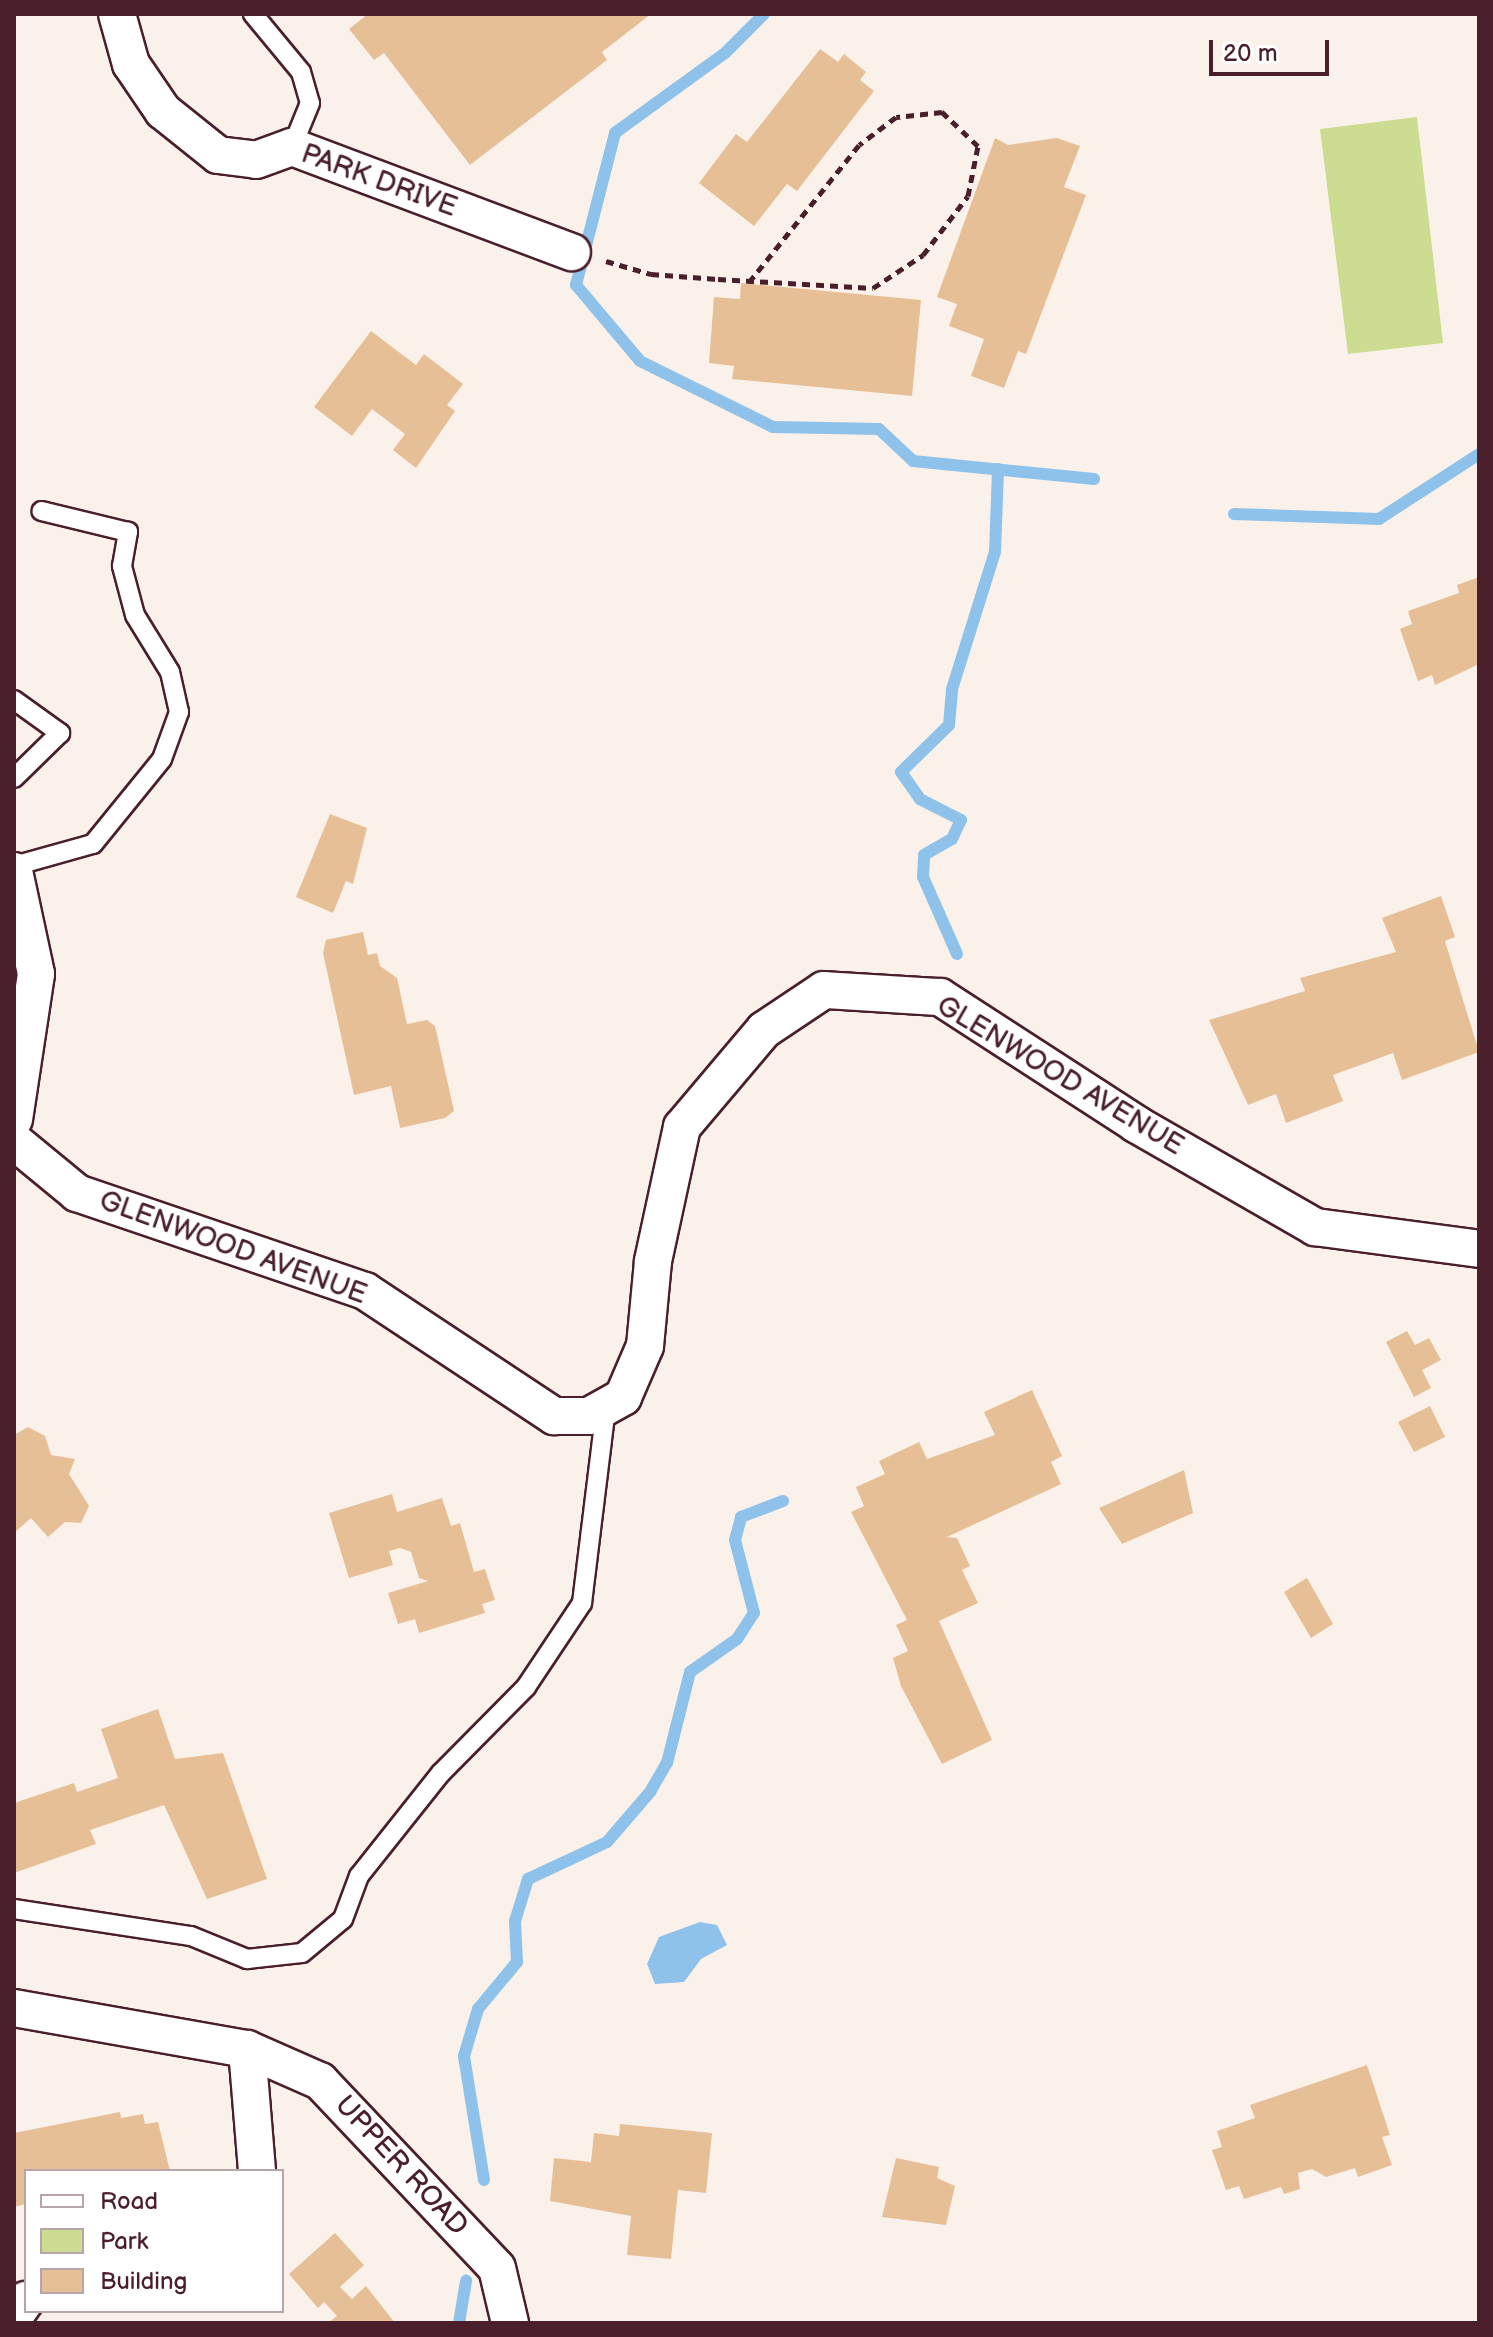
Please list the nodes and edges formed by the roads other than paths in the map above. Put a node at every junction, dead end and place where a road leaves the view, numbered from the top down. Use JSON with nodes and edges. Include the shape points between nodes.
{"nodes":[{"id":1,"x":117,"y":14,"type":"edge"},
{"id":2,"x":253,"y":14,"type":"edge"},
{"id":3,"x":292,"y":147,"type":"junction"},
{"id":4,"x":572,"y":252,"type":"dead end"},
{"id":5,"x":41,"y":511,"type":"dead end"},
{"id":6,"x":14,"y":700,"type":"edge"},
{"id":7,"x":14,"y":778,"type":"edge"},
{"id":8,"x":14,"y":868,"type":"edge"},
{"id":9,"x":14,"y":1119,"type":"edge"},
{"id":10,"x":14,"y":1141,"type":"edge"},
{"id":11,"x":1479,"y":1249,"type":"edge"},
{"id":12,"x":606,"y":1407,"type":"junction"},
{"id":13,"x":14,"y":1909,"type":"edge"},
{"id":14,"x":14,"y":2008,"type":"edge"},
{"id":15,"x":247,"y":2049,"type":"junction"},
{"id":16,"x":257,"y":2169,"type":"edge"},
{"id":17,"x":510,"y":2323,"type":"edge"}],
"edges":[{"from":1,"to":3,"type":"street","name":"PARK DRIVE","via":[[131,64],[163,111],[218,155],[256,160]]},
{"from":2,"to":3,"type":"lane","via":[[301,72],[310,103]]},
{"from":3,"to":4,"type":"street","name":"PARK DRIVE"},
{"from":5,"to":8,"type":"lane","via":[[128,532],[122,566],[135,615],[170,672],[179,712],[162,759],[93,844]]},
{"from":6,"to":7,"type":"lane","via":[[60,733]]},
{"from":8,"to":9,"type":"street","via":[[36,974]]},
{"from":10,"to":12,"type":"street","name":"GLENWOOD AVENUE","via":[[77,1193],[365,1291],[554,1416],[589,1416]]},
{"from":11,"to":12,"type":"street","name":"GLENWOOD AVENUE","via":[[1315,1227],[1136,1124],[940,997],[824,990],[764,1030],[682,1127],[653,1261],[645,1346],[623,1397]]},
{"from":12,"to":13,"type":"lane","via":[[582,1603],[526,1687],[441,1773],[359,1876],[343,1919],[302,1953],[247,1959],[191,1936]]},
{"from":14,"to":15,"type":"street","name":"UPPER ROAD"},
{"from":15,"to":16,"type":"street"},
{"from":15,"to":17,"type":"street","name":"UPPER ROAD","via":[[320,2081],[423,2187],[497,2268]]}]}
